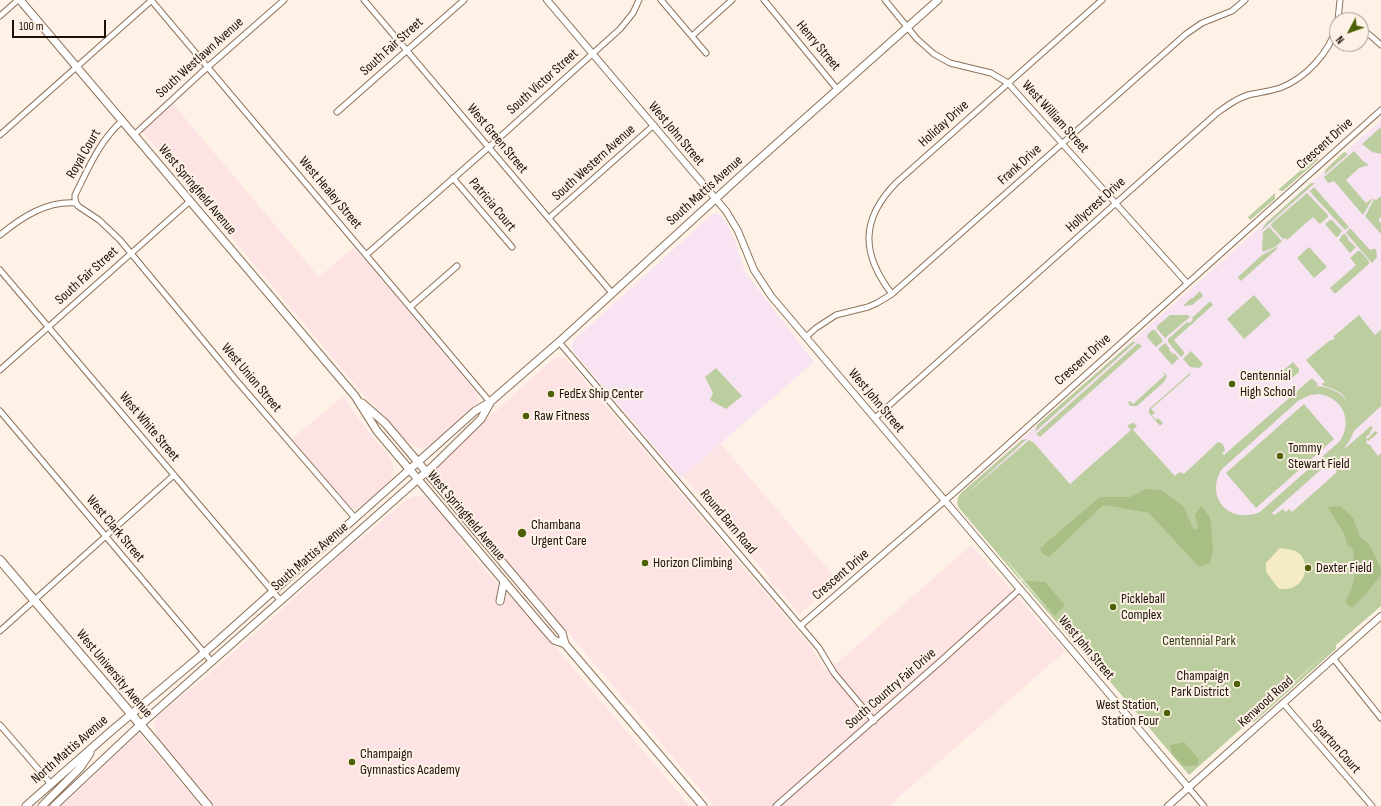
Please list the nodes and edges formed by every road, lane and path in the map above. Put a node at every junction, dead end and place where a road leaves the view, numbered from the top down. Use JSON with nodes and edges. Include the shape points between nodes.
{"nodes":[{"id":1,"x":19,"y":0,"type":"edge"},
{"id":2,"x":151,"y":0,"type":"edge"},
{"id":3,"x":284,"y":0,"type":"edge"},
{"id":4,"x":364,"y":0,"type":"edge"},
{"id":5,"x":464,"y":0,"type":"edge"},
{"id":6,"x":547,"y":0,"type":"edge"},
{"id":7,"x":639,"y":0,"type":"edge"},
{"id":8,"x":661,"y":0,"type":"edge"},
{"id":9,"x":732,"y":0,"type":"edge"},
{"id":10,"x":764,"y":0,"type":"edge"},
{"id":11,"x":885,"y":0,"type":"edge"},
{"id":12,"x":938,"y":0,"type":"edge"},
{"id":13,"x":1102,"y":0,"type":"edge"},
{"id":14,"x":1245,"y":0,"type":"edge"},
{"id":15,"x":1340,"y":0,"type":"edge"},
{"id":16,"x":1339,"y":12,"type":"edge"},
{"id":17,"x":0,"y":16,"type":"edge"},
{"id":18,"x":908,"y":27,"type":"junction"},
{"id":19,"x":1369,"y":34,"type":"edge"},
{"id":20,"x":692,"y":36,"type":"junction"},
{"id":21,"x":1329,"y":45,"type":"edge"},
{"id":22,"x":1381,"y":45,"type":"edge"},
{"id":23,"x":406,"y":50,"type":"junction"},
{"id":24,"x":706,"y":53,"type":"dead end"},
{"id":25,"x":592,"y":54,"type":"junction"},
{"id":26,"x":76,"y":67,"type":"junction"},
{"id":27,"x":207,"y":67,"type":"junction"},
{"id":28,"x":1008,"y":83,"type":"junction"},
{"id":29,"x":838,"y":89,"type":"junction"},
{"id":30,"x":1381,"y":110,"type":"edge"},
{"id":31,"x":337,"y":112,"type":"dead end"},
{"id":32,"x":122,"y":121,"type":"junction"},
{"id":33,"x":654,"y":125,"type":"junction"},
{"id":34,"x":0,"y":135,"type":"edge"},
{"id":35,"x":134,"y":135,"type":"junction"},
{"id":36,"x":1063,"y":143,"type":"junction"},
{"id":37,"x":489,"y":147,"type":"junction"},
{"id":38,"x":453,"y":178,"type":"junction"},
{"id":39,"x":715,"y":198,"type":"junction"},
{"id":40,"x":190,"y":201,"type":"junction"},
{"id":41,"x":76,"y":203,"type":"junction"},
{"id":42,"x":1117,"y":203,"type":"junction"},
{"id":43,"x":549,"y":218,"type":"junction"},
{"id":44,"x":0,"y":235,"type":"edge"},
{"id":45,"x":512,"y":247,"type":"dead end"},
{"id":46,"x":131,"y":253,"type":"junction"},
{"id":47,"x":366,"y":255,"type":"junction"},
{"id":48,"x":457,"y":266,"type":"dead end"},
{"id":49,"x":0,"y":270,"type":"edge"},
{"id":50,"x":1187,"y":283,"type":"junction"},
{"id":51,"x":612,"y":293,"type":"junction"},
{"id":52,"x":892,"y":294,"type":"junction"},
{"id":53,"x":410,"y":307,"type":"junction"},
{"id":54,"x":49,"y":327,"type":"junction"},
{"id":55,"x":806,"y":337,"type":"junction"},
{"id":56,"x":558,"y":342,"type":"junction"},
{"id":57,"x":0,"y":370,"type":"edge"},
{"id":58,"x":355,"y":396,"type":"junction"},
{"id":59,"x":490,"y":402,"type":"junction"},
{"id":60,"x":0,"y":412,"type":"edge"},
{"id":61,"x":875,"y":418,"type":"junction"},
{"id":62,"x":418,"y":461,"type":"junction"},
{"id":63,"x":410,"y":469,"type":"junction"},
{"id":64,"x":426,"y":471,"type":"junction"},
{"id":65,"x":174,"y":475,"type":"junction"},
{"id":66,"x":418,"y":479,"type":"junction"},
{"id":67,"x":945,"y":500,"type":"junction"},
{"id":68,"x":355,"y":518,"type":"junction"},
{"id":69,"x":106,"y":537,"type":"junction"},
{"id":70,"x":0,"y":560,"type":"edge"},
{"id":71,"x":504,"y":581,"type":"junction"},
{"id":72,"x":1020,"y":589,"type":"junction"},
{"id":73,"x":272,"y":591,"type":"junction"},
{"id":74,"x":34,"y":600,"type":"junction"},
{"id":75,"x":280,"y":600,"type":"junction"},
{"id":76,"x":500,"y":601,"type":"dead end"},
{"id":77,"x":1381,"y":616,"type":"edge"},
{"id":78,"x":800,"y":626,"type":"junction"},
{"id":79,"x":0,"y":631,"type":"edge"},
{"id":80,"x":565,"y":644,"type":"junction"},
{"id":81,"x":204,"y":653,"type":"junction"},
{"id":82,"x":1333,"y":658,"type":"junction"},
{"id":83,"x":212,"y":662,"type":"junction"},
{"id":84,"x":1283,"y":703,"type":"junction"},
{"id":85,"x":132,"y":715,"type":"junction"},
{"id":86,"x":1381,"y":718,"type":"edge"},
{"id":87,"x":874,"y":721,"type":"junction"},
{"id":88,"x":0,"y":725,"type":"edge"},
{"id":89,"x":140,"y":725,"type":"junction"},
{"id":90,"x":95,"y":745,"type":"junction"},
{"id":91,"x":51,"y":784,"type":"junction"},
{"id":92,"x":1188,"y":787,"type":"junction"},
{"id":93,"x":26,"y":806,"type":"edge"},
{"id":94,"x":42,"y":806,"type":"edge"},
{"id":95,"x":54,"y":806,"type":"edge"},
{"id":96,"x":208,"y":806,"type":"edge"},
{"id":97,"x":703,"y":806,"type":"edge"},
{"id":98,"x":776,"y":806,"type":"edge"},
{"id":99,"x":1168,"y":806,"type":"edge"},
{"id":100,"x":1204,"y":806,"type":"edge"},
{"id":101,"x":1372,"y":806,"type":"edge"}],
"edges":[{"from":1,"to":17,"type":"street"},
{"from":1,"to":26,"type":"main road","name":"West Springfield Avenue"},
{"from":2,"to":26,"type":"street"},
{"from":2,"to":27,"type":"street","name":"West Healey Street"},
{"from":3,"to":27,"type":"street","name":"South Westlawn Avenue"},
{"from":4,"to":23,"type":"street","name":"West Green Street"},
{"from":5,"to":23,"type":"street","name":"South Fair Street"},
{"from":6,"to":25,"type":"street","name":"West John Street"},
{"from":7,"to":25,"type":"street","name":"South Victor Street","via":[[628,20]]},
{"from":8,"to":20,"type":"street"},
{"from":9,"to":20,"type":"street"},
{"from":10,"to":29,"type":"street","name":"Henry Street"},
{"from":11,"to":18,"type":"street","name":"West William Street"},
{"from":12,"to":18,"type":"main road","name":"South Mattis Avenue"},
{"from":13,"to":28,"type":"street","name":"Holiday Drive"},
{"from":14,"to":36,"type":"street","name":"Frank Drive","via":[[1232,11],[1186,34]]},
{"from":15,"to":16,"type":"street"},
{"from":18,"to":28,"type":"street","name":"West William Street","via":[[926,48],[942,60],[991,73]]},
{"from":18,"to":29,"type":"main road","name":"South Mattis Avenue"},
{"from":19,"to":22,"type":"street"},
{"from":20,"to":24,"type":"street"},
{"from":21,"to":42,"type":"street","name":"Hollycrest Drive","via":[[1303,74],[1288,84],[1244,96],[1228,104]]},
{"from":23,"to":31,"type":"street","name":"South Fair Street"},
{"from":23,"to":37,"type":"street","name":"West Green Street"},
{"from":25,"to":33,"type":"street","name":"West John Street"},
{"from":25,"to":37,"type":"street","name":"South Victor Street"},
{"from":26,"to":32,"type":"main road","name":"West Springfield Avenue"},
{"from":26,"to":34,"type":"street"},
{"from":27,"to":35,"type":"street","name":"South Westlawn Avenue"},
{"from":27,"to":47,"type":"street","name":"West Healey Street"},
{"from":28,"to":36,"type":"street","name":"West William Street"},
{"from":28,"to":52,"type":"street","name":"Holiday Drive","via":[[881,199],[872,218],[869,237],[871,256],[877,273]]},
{"from":29,"to":39,"type":"main road","name":"South Mattis Avenue"},
{"from":30,"to":50,"type":"street","name":"Crescent Drive"},
{"from":32,"to":35,"type":"main road","name":"West Springfield Avenue"},
{"from":32,"to":41,"type":"street","name":"Royal Court","via":[[111,132],[92,160],[75,195]]},
{"from":33,"to":39,"type":"street","name":"West John Street"},
{"from":33,"to":43,"type":"street","name":"South Western Avenue"},
{"from":35,"to":40,"type":"main road","name":"West Springfield Avenue"},
{"from":36,"to":42,"type":"street","name":"West William Street"},
{"from":36,"to":52,"type":"street","name":"Frank Drive"},
{"from":37,"to":38,"type":"street","name":"South Victor Street"},
{"from":37,"to":43,"type":"street","name":"West Green Street"},
{"from":38,"to":45,"type":"street","name":"Patricia Court"},
{"from":38,"to":47,"type":"street","name":"South Victor Street"},
{"from":39,"to":51,"type":"main road","name":"South Mattis Avenue"},
{"from":39,"to":55,"type":"street","name":"West John Street","via":[[738,231],[761,282]]},
{"from":40,"to":46,"type":"street","name":"South Fair Street"},
{"from":40,"to":58,"type":"main road","name":"West Springfield Avenue"},
{"from":41,"to":44,"type":"street","via":[[52,205],[32,212]]},
{"from":41,"to":46,"type":"street","via":[[108,227]]},
{"from":42,"to":50,"type":"street","name":"West William Street"},
{"from":42,"to":61,"type":"street","name":"Hollycrest Drive"},
{"from":43,"to":51,"type":"street","name":"West Green Street"},
{"from":46,"to":54,"type":"street","name":"South Fair Street"},
{"from":46,"to":68,"type":"street","name":"West Union Street"},
{"from":47,"to":53,"type":"street","name":"West Healey Street"},
{"from":48,"to":53,"type":"street"},
{"from":49,"to":54,"type":"street","name":"West White Street"},
{"from":50,"to":67,"type":"street","name":"Crescent Drive"},
{"from":51,"to":56,"type":"main road","name":"South Mattis Avenue"},
{"from":52,"to":55,"type":"street","name":"Frank Drive","via":[[877,304],[836,315]]},
{"from":53,"to":59,"type":"street","name":"West Healey Street"},
{"from":54,"to":57,"type":"street","name":"South Fair Street"},
{"from":54,"to":65,"type":"street","name":"West White Street"},
{"from":55,"to":61,"type":"street","name":"West John Street"},
{"from":56,"to":59,"type":"main road","name":"South Mattis Avenue"},
{"from":56,"to":78,"type":"street","name":"Round Barn Road"},
{"from":58,"to":62,"type":"main road","name":"West Springfield Avenue","via":[[385,423]]},
{"from":58,"to":63,"type":"main road","name":"West Springfield Avenue","via":[[377,430]]},
{"from":59,"to":62,"type":"main road","name":"South Mattis Avenue","via":[[475,411]]},
{"from":59,"to":64,"type":"main road","name":"South Mattis Avenue","via":[[481,419]]},
{"from":60,"to":69,"type":"street","name":"West Clark Street"},
{"from":61,"to":67,"type":"street","name":"West John Street"},
{"from":62,"to":63,"type":"main road","name":"South Mattis Avenue"},
{"from":62,"to":64,"type":"main road","name":"West Springfield Avenue"},
{"from":63,"to":66,"type":"main road","name":"West Springfield Avenue"},
{"from":63,"to":68,"type":"main road","name":"South Mattis Avenue"},
{"from":64,"to":66,"type":"main road","name":"South Mattis Avenue"},
{"from":64,"to":80,"type":"main road","name":"West Springfield Avenue","via":[[562,633]]},
{"from":65,"to":69,"type":"street"},
{"from":65,"to":73,"type":"street","name":"West White Street"},
{"from":66,"to":71,"type":"main road","name":"West Springfield Avenue"},
{"from":66,"to":75,"type":"main road","name":"South Mattis Avenue"},
{"from":67,"to":72,"type":"street","name":"West John Street"},
{"from":67,"to":78,"type":"street","name":"Crescent Drive"},
{"from":68,"to":73,"type":"main road","name":"South Mattis Avenue"},
{"from":69,"to":74,"type":"street"},
{"from":69,"to":81,"type":"street","name":"West Clark Street"},
{"from":70,"to":74,"type":"main road","name":"West University Avenue"},
{"from":71,"to":76,"type":"main road"},
{"from":71,"to":80,"type":"main road","name":"West Springfield Avenue","via":[[554,640]]},
{"from":72,"to":87,"type":"street","name":"South Country Fair Drive"},
{"from":72,"to":92,"type":"street","name":"West John Street"},
{"from":73,"to":75,"type":"street","name":"West White Street"},
{"from":73,"to":81,"type":"main road","name":"South Mattis Avenue"},
{"from":74,"to":79,"type":"street"},
{"from":74,"to":85,"type":"main road","name":"West University Avenue"},
{"from":75,"to":83,"type":"main road","name":"South Mattis Avenue"},
{"from":77,"to":82,"type":"street","name":"Kenwood Road"},
{"from":78,"to":87,"type":"street","name":"Round Barn Road","via":[[819,648],[834,673]]},
{"from":80,"to":97,"type":"main road","name":"West Springfield Avenue"},
{"from":81,"to":83,"type":"street","name":"West Clark Street"},
{"from":81,"to":85,"type":"main road","name":"South Mattis Avenue"},
{"from":82,"to":84,"type":"street","name":"Kenwood Road"},
{"from":82,"to":86,"type":"street"},
{"from":83,"to":89,"type":"main road","name":"South Mattis Avenue"},
{"from":84,"to":92,"type":"street","name":"Kenwood Road"},
{"from":84,"to":101,"type":"street","name":"Sparton Court"},
{"from":85,"to":89,"type":"main road","name":"West University Avenue"},
{"from":85,"to":90,"type":"main road","name":"North Mattis Avenue"},
{"from":87,"to":98,"type":"street","name":"South Country Fair Drive"},
{"from":88,"to":91,"type":"street"},
{"from":89,"to":95,"type":"main road","name":"North Mattis Avenue"},
{"from":89,"to":96,"type":"main road","name":"West University Avenue"},
{"from":90,"to":91,"type":"main road","name":"North Mattis Avenue"},
{"from":90,"to":94,"type":"main road","via":[[80,768]]},
{"from":91,"to":93,"type":"main road","name":"North Mattis Avenue"},
{"from":92,"to":99,"type":"street","name":"Kenwood Road"},
{"from":92,"to":100,"type":"street","name":"West John Street"}]}
